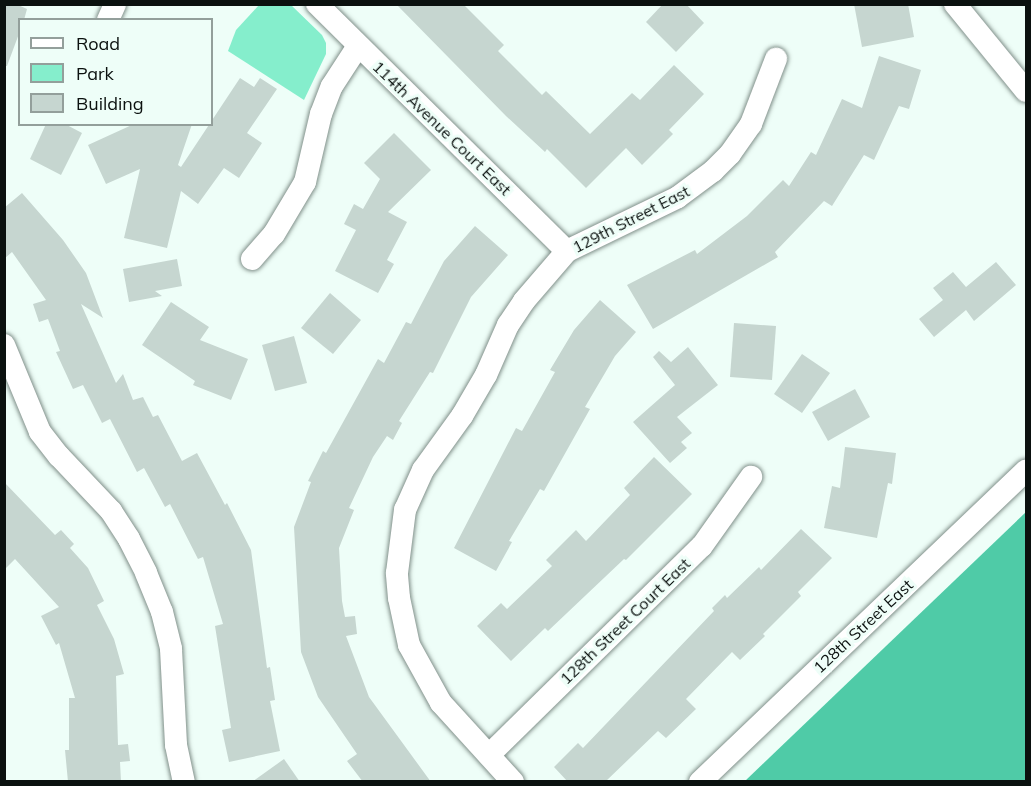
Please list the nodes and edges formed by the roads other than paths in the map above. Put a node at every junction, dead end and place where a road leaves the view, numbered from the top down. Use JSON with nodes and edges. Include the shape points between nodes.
{"nodes":[{"id":1,"x":115,"y":4,"type":"edge"},
{"id":2,"x":317,"y":4,"type":"edge"},
{"id":3,"x":955,"y":4,"type":"edge"},
{"id":4,"x":109,"y":18,"type":"edge"},
{"id":5,"x":358,"y":46,"type":"junction"},
{"id":6,"x":776,"y":59,"type":"dead end"},
{"id":7,"x":1026,"y":91,"type":"edge"},
{"id":8,"x":567,"y":250,"type":"junction"},
{"id":9,"x":252,"y":259,"type":"dead end"},
{"id":10,"x":4,"y":345,"type":"edge"},
{"id":11,"x":1026,"y":471,"type":"edge"},
{"id":12,"x":751,"y":477,"type":"dead end"},
{"id":13,"x":489,"y":755,"type":"junction"},
{"id":14,"x":184,"y":782,"type":"edge"},
{"id":15,"x":513,"y":782,"type":"edge"},
{"id":16,"x":700,"y":782,"type":"edge"}],
"edges":[{"from":1,"to":4,"type":"street"},
{"from":2,"to":5,"type":"street","name":"114th Avenue Court East"},
{"from":3,"to":7,"type":"street"},
{"from":5,"to":8,"type":"street","name":"114th Avenue Court East"},
{"from":5,"to":9,"type":"street","via":[[332,86],[321,114],[305,182],[274,234]]},
{"from":6,"to":8,"type":"street","name":"129th Street East","via":[[751,124],[713,171],[678,197]]},
{"from":8,"to":13,"type":"street","name":"129th Street East","via":[[508,325],[468,406],[423,470],[405,510],[397,573],[404,624],[414,655],[441,703]]},
{"from":10,"to":14,"type":"street","via":[[40,432],[111,511],[146,573],[162,612],[171,649],[176,745]]},
{"from":11,"to":16,"type":"street","name":"128th Street East"},
{"from":12,"to":13,"type":"street","name":"128th Street Court East","via":[[702,546]]},
{"from":13,"to":15,"type":"street","name":"129th Street East"}]}
